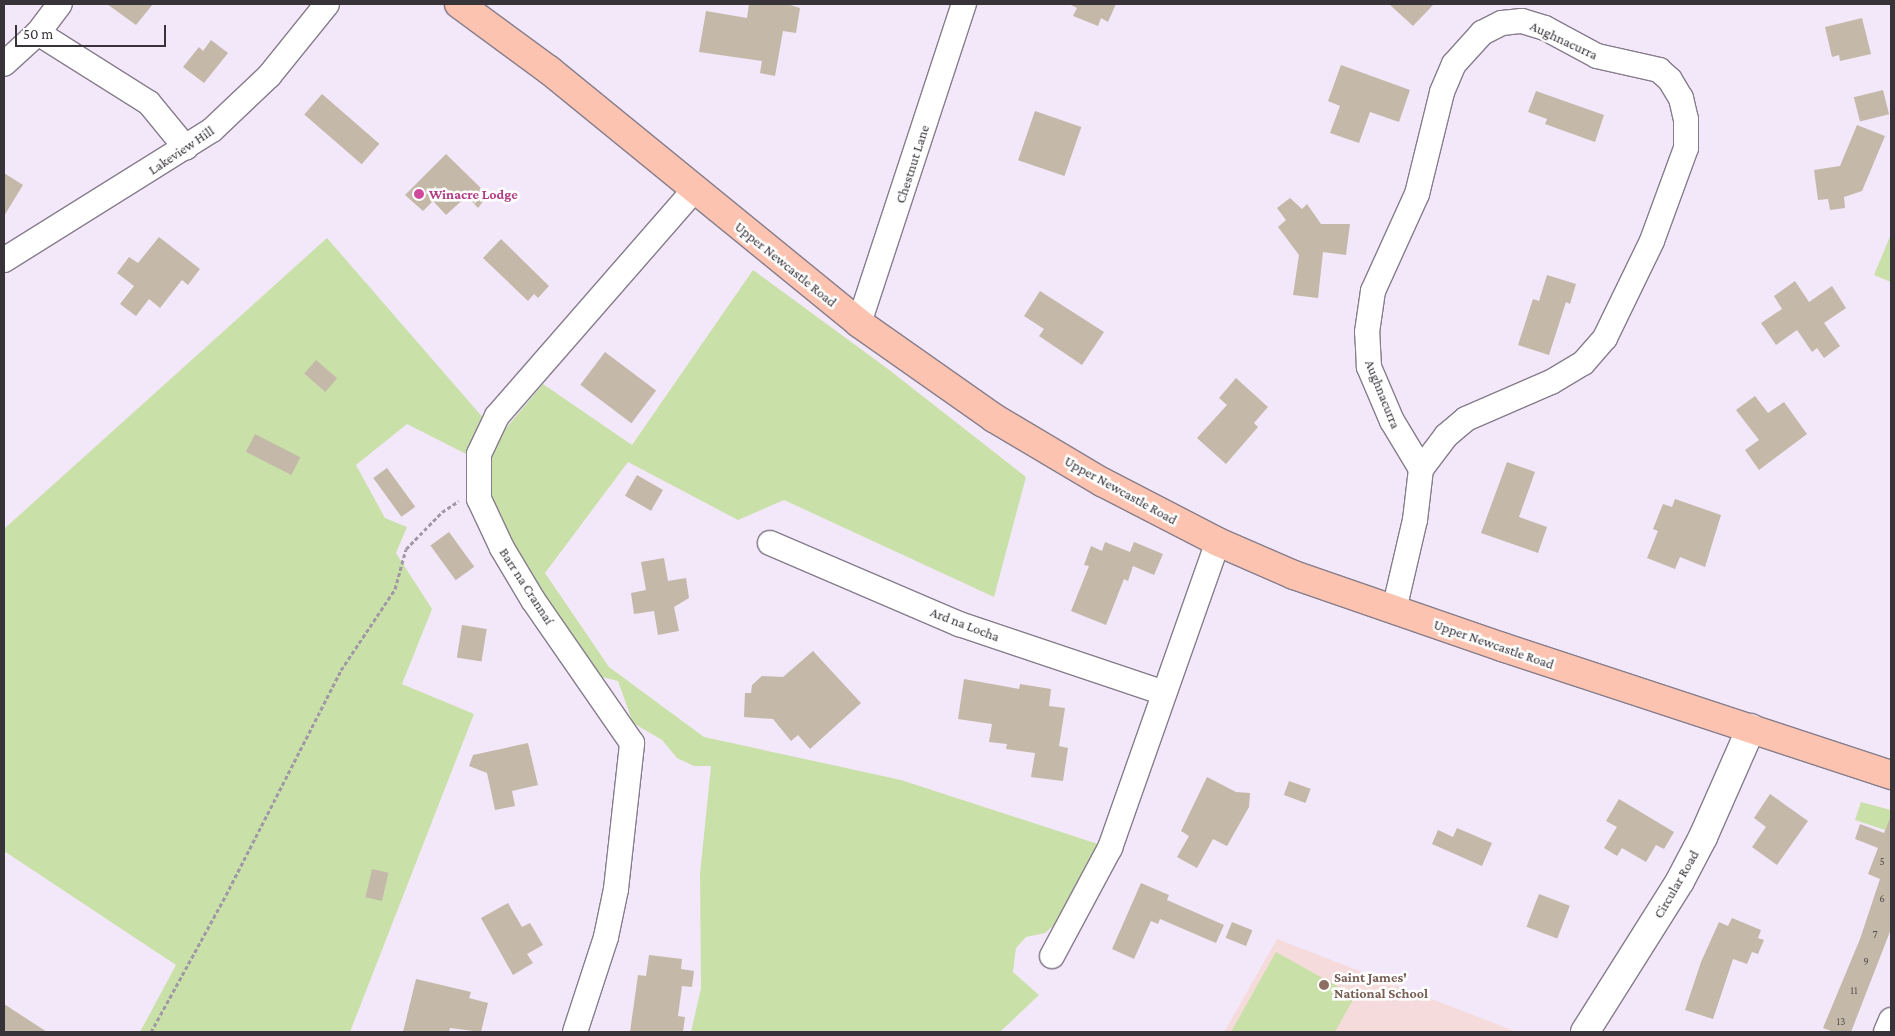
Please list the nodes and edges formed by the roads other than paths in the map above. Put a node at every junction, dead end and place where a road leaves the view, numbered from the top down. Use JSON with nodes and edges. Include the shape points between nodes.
{"nodes":[{"id":1,"x":60,"y":4,"type":"edge"},
{"id":2,"x":327,"y":4,"type":"edge"},
{"id":3,"x":459,"y":4,"type":"edge"},
{"id":4,"x":964,"y":4,"type":"edge"},
{"id":5,"x":38,"y":34,"type":"junction"},
{"id":6,"x":4,"y":64,"type":"edge"},
{"id":7,"x":186,"y":148,"type":"junction"},
{"id":8,"x":694,"y":190,"type":"junction"},
{"id":9,"x":4,"y":260,"type":"edge"},
{"id":10,"x":859,"y":323,"type":"junction"},
{"id":11,"x":1421,"y":469,"type":"junction"},
{"id":12,"x":1218,"y":542,"type":"junction"},
{"id":13,"x":770,"y":543,"type":"dead end"},
{"id":14,"x":1394,"y":610,"type":"junction"},
{"id":15,"x":1164,"y":693,"type":"junction"},
{"id":16,"x":1752,"y":728,"type":"junction"},
{"id":17,"x":1891,"y":774,"type":"edge"},
{"id":18,"x":1052,"y":956,"type":"dead end"},
{"id":19,"x":1891,"y":1020,"type":"edge"},
{"id":20,"x":576,"y":1032,"type":"edge"},
{"id":21,"x":1585,"y":1032,"type":"edge"},
{"id":22,"x":1886,"y":1032,"type":"edge"}],
"edges":[{"from":1,"to":5,"type":"street"},
{"from":2,"to":7,"type":"street","name":"Lakeview Hill","via":[[269,76],[212,130]]},
{"from":3,"to":8,"type":"main road","name":"Upper Newcastle Road","via":[[549,70]]},
{"from":4,"to":10,"type":"street","name":"Chestnut Lane"},
{"from":5,"to":6,"type":"street"},
{"from":5,"to":7,"type":"street","via":[[149,103]]},
{"from":7,"to":9,"type":"street","name":"Lakeview Hill"},
{"from":8,"to":10,"type":"main road","name":"Upper Newcastle Road"},
{"from":8,"to":20,"type":"street","name":"Barr na Crannaí","via":[[497,416],[480,454],[480,499],[502,548],[533,600],[632,743],[616,889],[606,937]]},
{"from":10,"to":12,"type":"main road","name":"Upper Newcastle Road","via":[[994,418],[1102,482]]},
{"from":11,"to":11,"type":"street","name":"Aughnacurra","via":[[1392,421],[1369,367],[1366,332],[1373,292],[1417,194],[1442,92],[1454,64],[1482,33],[1502,23],[1522,21],[1540,26],[1597,56],[1659,70],[1670,80],[1680,98],[1686,119],[1686,148],[1652,242],[1604,338],[1584,363],[1551,382],[1466,419],[1446,436]]},
{"from":11,"to":14,"type":"street","via":[[1415,520]]},
{"from":12,"to":14,"type":"main road","name":"Upper Newcastle Road","via":[[1260,562]]},
{"from":12,"to":15,"type":"street"},
{"from":13,"to":15,"type":"street","name":"Ard na Locha","via":[[959,624]]},
{"from":14,"to":16,"type":"main road","name":"Upper Newcastle Road"},
{"from":15,"to":18,"type":"street","via":[[1110,848]]},
{"from":16,"to":17,"type":"main road","name":"Upper Newcastle Road"},
{"from":16,"to":21,"type":"street","name":"Circular Road","via":[[1680,881]]},
{"from":19,"to":22,"type":"street"}]}
